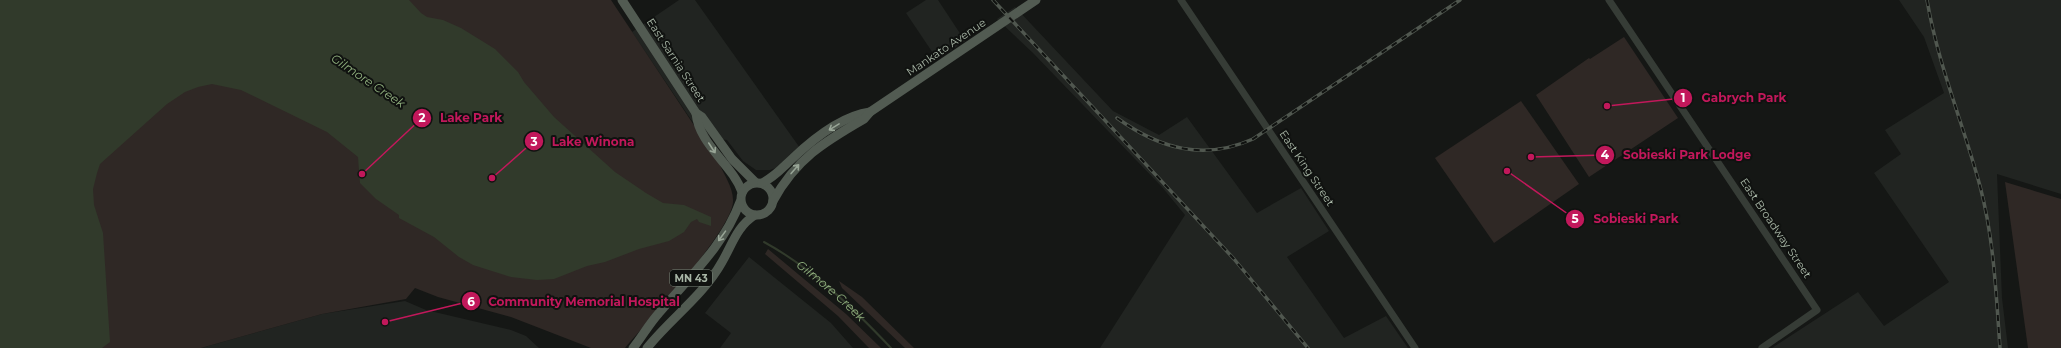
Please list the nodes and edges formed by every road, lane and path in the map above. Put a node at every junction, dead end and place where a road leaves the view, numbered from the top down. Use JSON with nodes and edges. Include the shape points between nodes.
{"nodes":[{"id":1,"x":622,"y":0,"type":"edge"},
{"id":2,"x":1036,"y":0,"type":"edge"},
{"id":3,"x":1181,"y":0,"type":"edge"},
{"id":4,"x":1609,"y":0,"type":"edge"},
{"id":5,"x":870,"y":112,"type":"junction"},
{"id":6,"x":696,"y":113,"type":"junction"},
{"id":7,"x":759,"y":183,"type":"junction"},
{"id":8,"x":742,"y":192,"type":"junction"},
{"id":9,"x":773,"y":201,"type":"junction"},
{"id":10,"x":740,"y":202,"type":"junction"},
{"id":11,"x":755,"y":215,"type":"junction"},
{"id":12,"x":633,"y":348,"type":"edge"},
{"id":13,"x":647,"y":348,"type":"edge"},
{"id":14,"x":1415,"y":348,"type":"edge"},
{"id":15,"x":1762,"y":348,"type":"edge"}],
"edges":[{"from":1,"to":6,"type":"main road","name":"East Sarnia Street"},
{"from":2,"to":5,"type":"main road","name":"Mankato Avenue"},
{"from":3,"to":14,"type":"street","name":"East King Street"},
{"from":4,"to":15,"type":"street","name":"East Broadway Street","via":[[1817,310]]},
{"from":5,"to":7,"type":"main road","name":"Mankato Avenue","one_way":true,"via":[[855,116],[828,130],[776,175]]},
{"from":9,"to":5,"type":"main road","name":"Mankato Avenue","one_way":true,"via":[[787,178],[806,157],[822,144],[864,119]]},
{"from":6,"to":7,"type":"main road","name":"East Sarnia Street","via":[[702,117],[732,159]]},
{"from":6,"to":8,"type":"main road","name":"East Sarnia Street","one_way":true,"via":[[697,121],[709,143],[736,179]]},
{"from":7,"to":8,"type":"main road","name":"Mankato Avenue","via":[[747,185]]},
{"from":7,"to":9,"type":"main road","via":[[771,191]]},
{"from":8,"to":10,"type":"main road","number":"MN 43"},
{"from":9,"to":11,"type":"main road","name":"Mankato Avenue","number":"MN 43","via":[[768,211]]},
{"from":10,"to":11,"type":"main road","via":[[746,210]]},
{"from":10,"to":12,"type":"main road","number":"MN 43","one_way":true,"via":[[728,227],[696,272],[658,313]]},
{"from":11,"to":13,"type":"main road","name":"Mankato Avenue","number":"MN 43","via":[[738,230],[706,286]]}]}
